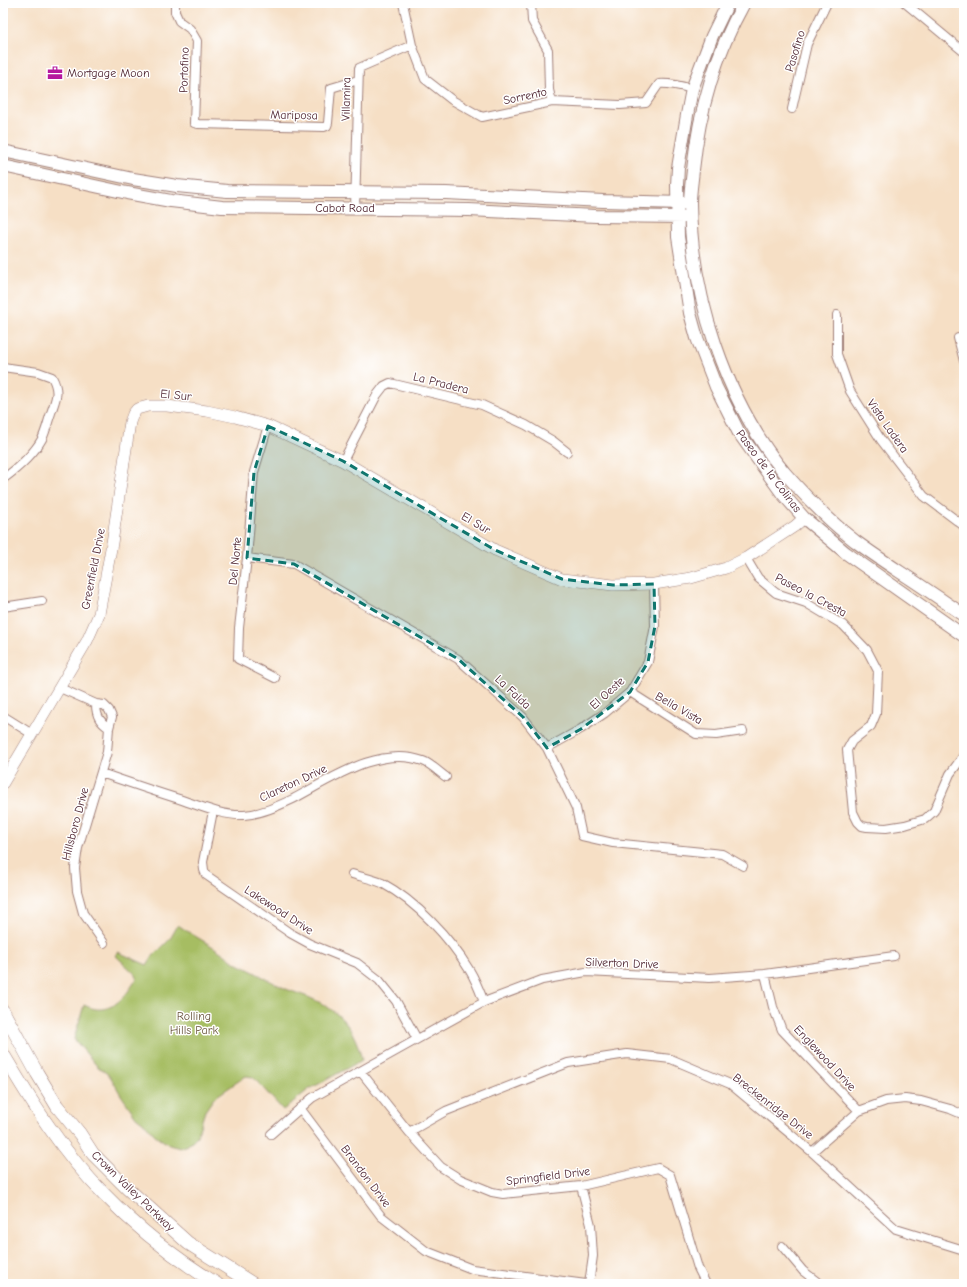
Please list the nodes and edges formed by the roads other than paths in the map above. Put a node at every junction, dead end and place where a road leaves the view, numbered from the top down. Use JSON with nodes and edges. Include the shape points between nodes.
{"nodes":[{"id":1,"x":175,"y":3,"type":"edge"},
{"id":2,"x":403,"y":3,"type":"edge"},
{"id":3,"x":531,"y":3,"type":"edge"},
{"id":4,"x":728,"y":3,"type":"edge"},
{"id":5,"x":738,"y":3,"type":"edge"},
{"id":6,"x":744,"y":3,"type":"edge"},
{"id":7,"x":827,"y":3,"type":"edge"},
{"id":8,"x":905,"y":3,"type":"edge"},
{"id":9,"x":731,"y":26,"type":"junction"},
{"id":10,"x":412,"y":45,"type":"junction"},
{"id":11,"x":964,"y":52,"type":"edge"},
{"id":12,"x":358,"y":80,"type":"junction"},
{"id":13,"x":692,"y":89,"type":"junction"},
{"id":14,"x":552,"y":102,"type":"junction"},
{"id":15,"x":792,"y":109,"type":"dead end"},
{"id":16,"x":194,"y":123,"type":"joint"},
{"id":17,"x":3,"y":151,"type":"edge"},
{"id":18,"x":3,"y":166,"type":"edge"},
{"id":19,"x":356,"y":193,"type":"junction"},
{"id":20,"x":677,"y":202,"type":"junction"},
{"id":21,"x":690,"y":203,"type":"junction"},
{"id":22,"x":355,"y":208,"type":"junction"},
{"id":23,"x":678,"y":217,"type":"junction"},
{"id":24,"x":692,"y":217,"type":"junction"},
{"id":25,"x":837,"y":315,"type":"dead end"},
{"id":26,"x":958,"y":338,"type":"dead end"},
{"id":27,"x":964,"y":361,"type":"edge"},
{"id":28,"x":3,"y":367,"type":"edge"},
{"id":29,"x":137,"y":410,"type":"joint"},
{"id":30,"x":268,"y":426,"type":"junction"},
{"id":31,"x":567,"y":452,"type":"dead end"},
{"id":32,"x":343,"y":461,"type":"junction"},
{"id":33,"x":3,"y":479,"type":"edge"},
{"id":34,"x":794,"y":483,"type":"junction"},
{"id":35,"x":804,"y":518,"type":"junction"},
{"id":36,"x":829,"y":518,"type":"junction"},
{"id":37,"x":964,"y":526,"type":"edge"},
{"id":38,"x":247,"y":558,"type":"junction"},
{"id":39,"x":746,"y":558,"type":"junction"},
{"id":40,"x":654,"y":584,"type":"junction"},
{"id":41,"x":42,"y":601,"type":"dead end"},
{"id":42,"x":3,"y":607,"type":"edge"},
{"id":43,"x":964,"y":615,"type":"edge"},
{"id":44,"x":964,"y":636,"type":"edge"},
{"id":45,"x":275,"y":678,"type":"dead end"},
{"id":46,"x":60,"y":688,"type":"junction"},
{"id":47,"x":630,"y":692,"type":"junction"},
{"id":48,"x":96,"y":704,"type":"junction"},
{"id":49,"x":3,"y":716,"type":"edge"},
{"id":50,"x":110,"y":728,"type":"junction"},
{"id":51,"x":743,"y":731,"type":"dead end"},
{"id":52,"x":32,"y":734,"type":"junction"},
{"id":53,"x":547,"y":748,"type":"junction"},
{"id":54,"x":964,"y":755,"type":"edge"},
{"id":55,"x":101,"y":773,"type":"junction"},
{"id":56,"x":446,"y":777,"type":"dead end"},
{"id":57,"x":3,"y":783,"type":"edge"},
{"id":58,"x":213,"y":811,"type":"junction"},
{"id":59,"x":742,"y":866,"type":"dead end"},
{"id":60,"x":352,"y":874,"type":"dead end"},
{"id":61,"x":104,"y":943,"type":"dead end"},
{"id":62,"x":894,"y":956,"type":"dead end"},
{"id":63,"x":765,"y":974,"type":"junction"},
{"id":64,"x":484,"y":1002,"type":"junction"},
{"id":65,"x":3,"y":1011,"type":"edge"},
{"id":66,"x":417,"y":1039,"type":"junction"},
{"id":67,"x":3,"y":1054,"type":"edge"},
{"id":68,"x":361,"y":1072,"type":"junction"},
{"id":69,"x":300,"y":1108,"type":"junction"},
{"id":70,"x":859,"y":1111,"type":"junction"},
{"id":71,"x":964,"y":1115,"type":"edge"},
{"id":72,"x":409,"y":1132,"type":"junction"},
{"id":73,"x":271,"y":1134,"type":"dead end"},
{"id":74,"x":812,"y":1152,"type":"junction"},
{"id":75,"x":93,"y":1154,"type":"junction"},
{"id":76,"x":79,"y":1166,"type":"junction"},
{"id":77,"x":581,"y":1186,"type":"junction"},
{"id":78,"x":782,"y":1246,"type":"dead end"},
{"id":79,"x":964,"y":1250,"type":"edge"},
{"id":80,"x":217,"y":1284,"type":"edge"},
{"id":81,"x":253,"y":1284,"type":"edge"},
{"id":82,"x":586,"y":1284,"type":"edge"},
{"id":83,"x":589,"y":1284,"type":"edge"},
{"id":84,"x":706,"y":1284,"type":"edge"},
{"id":85,"x":820,"y":1284,"type":"edge"}],
"edges":[{"from":1,"to":16,"type":"street","name":"Portofino","via":[[179,21],[190,29],[197,41]]},
{"from":2,"to":10,"type":"street"},
{"from":3,"to":14,"type":"street","via":[[532,20],[548,50],[549,90]]},
{"from":4,"to":13,"type":"main road","name":"Paseo de la Colinas","via":[[712,36]]},
{"from":5,"to":9,"type":"main road"},
{"from":6,"to":9,"type":"main road","name":"Paseo de la Colinas"},
{"from":7,"to":15,"type":"street","name":"Pasofino","via":[[807,44]]},
{"from":8,"to":11,"type":"street"},
{"from":9,"to":21,"type":"main road","name":"Paseo de la Colinas","via":[[712,74],[699,125]]},
{"from":10,"to":12,"type":"street","name":"Villamira","via":[[358,68]]},
{"from":10,"to":14,"type":"street","name":"Sorrento","via":[[425,79],[452,100],[482,117]]},
{"from":12,"to":16,"type":"street","name":"Mariposa","via":[[331,88],[328,123],[324,127]]},
{"from":12,"to":19,"type":"street","name":"Villamira"},
{"from":13,"to":14,"type":"street","name":"Sorrento","via":[[659,84],[646,103],[620,105]]},
{"from":13,"to":20,"type":"main road","name":"Paseo de la Colinas","via":[[678,168]]},
{"from":17,"to":19,"type":"main road","name":"Cabot Road","via":[[127,178],[177,186],[227,191]]},
{"from":18,"to":22,"type":"main road","name":"Cabot Road","via":[[171,201],[222,207]]},
{"from":19,"to":20,"type":"main road","name":"Cabot Road","via":[[446,193]]},
{"from":19,"to":22,"type":"street","name":"Villamira"},
{"from":20,"to":21,"type":"main road","name":"Cabot Road"},
{"from":20,"to":23,"type":"main road","name":"Paseo de la Colinas"},
{"from":21,"to":24,"type":"main road","name":"Paseo de la Colinas"},
{"from":22,"to":23,"type":"main road","name":"Cabot Road"},
{"from":23,"to":24,"type":"main road","name":"Cabot Road"},
{"from":23,"to":35,"type":"main road","name":"Paseo de la Colinas","via":[[678,237],[690,313],[716,387],[739,433],[782,493]]},
{"from":24,"to":34,"type":"main road","name":"Paseo de la Colinas","via":[[702,294],[723,365],[742,407],[768,450]]},
{"from":25,"to":37,"type":"street","name":"Vista Ladera","via":[[837,354],[850,392],[881,440],[924,496]]},
{"from":26,"to":27,"type":"street"},
{"from":28,"to":33,"type":"street","via":[[38,372],[52,377],[57,386],[42,438],[16,470]]},
{"from":29,"to":30,"type":"street","name":"El Sur","via":[[154,406],[207,411]]},
{"from":29,"to":46,"type":"street","name":"Greenfield Drive","via":[[132,414],[130,422],[99,614]]},
{"from":30,"to":32,"type":"street","name":"El Sur"},
{"from":30,"to":38,"type":"street","name":"Del Norte","via":[[254,472]]},
{"from":31,"to":32,"type":"street","name":"La Pradera","via":[[526,425],[482,405],[390,383],[377,395]]},
{"from":32,"to":40,"type":"street","name":"El Sur","via":[[495,550],[562,579],[613,585]]},
{"from":34,"to":35,"type":"main road","via":[[796,498],[803,508]]},
{"from":34,"to":36,"type":"main road","name":"Paseo de la Colinas"},
{"from":35,"to":36,"type":"main road","via":[[821,522]]},
{"from":35,"to":39,"type":"street","name":"El Sur"},
{"from":35,"to":44,"type":"main road","name":"Paseo de la Colinas","via":[[846,553]]},
{"from":36,"to":43,"type":"main road","name":"Paseo de la Colinas","via":[[853,540]]},
{"from":38,"to":45,"type":"street","name":"Del Norte","via":[[238,659]]},
{"from":38,"to":53,"type":"street","name":"La Falda","via":[[294,564],[458,659],[523,717]]},
{"from":39,"to":40,"type":"street","name":"El Sur","via":[[726,568],[691,578]]},
{"from":39,"to":54,"type":"street","name":"Paseo la Cresta","via":[[758,578],[776,593],[806,603],[843,626],[867,650],[878,671],[876,714],[871,726],[852,741],[847,750],[853,812],[862,826],[886,828],[924,819],[934,811],[950,774]]},
{"from":40,"to":47,"type":"street","name":"El Oeste","via":[[655,626],[648,662]]},
{"from":41,"to":42,"type":"street"},
{"from":46,"to":48,"type":"street","name":"Hillsboro Drive"},
{"from":46,"to":52,"type":"street","name":"Greenfield Drive"},
{"from":47,"to":51,"type":"street","name":"Bella Vista","via":[[696,734],[716,735]]},
{"from":47,"to":53,"type":"street","name":"El Oeste","via":[[581,730]]},
{"from":48,"to":50,"type":"street","via":[[98,718]]},
{"from":48,"to":50,"type":"street","name":"Hillsboro Drive","via":[[104,705],[109,710],[112,717]]},
{"from":49,"to":52,"type":"street"},
{"from":50,"to":55,"type":"street","name":"Hillsboro Drive"},
{"from":52,"to":57,"type":"street","name":"Greenfield Drive"},
{"from":53,"to":59,"type":"street","name":"La Falda","via":[[576,808],[582,836],[613,843],[722,854]]},
{"from":55,"to":58,"type":"street","name":"Clareton Drive"},
{"from":55,"to":61,"type":"street","name":"Hillsboro Drive","via":[[78,848],[75,868],[76,891],[83,913]]},
{"from":56,"to":58,"type":"street","name":"Clareton Drive","via":[[424,762],[406,757],[387,757],[354,767],[278,806],[244,815]]},
{"from":58,"to":66,"type":"street","name":"Lakewood Drive","via":[[203,862],[206,875],[290,933],[357,963],[379,980],[396,1001]]},
{"from":60,"to":64,"type":"street","via":[[380,882],[423,913],[471,972]]},
{"from":62,"to":63,"type":"street","name":"Silverton Drive"},
{"from":63,"to":64,"type":"street","name":"Silverton Drive","via":[[710,978],[586,972],[542,980]]},
{"from":63,"to":70,"type":"street","name":"Englewood Drive","via":[[782,1030]]},
{"from":64,"to":66,"type":"street","name":"Silverton Drive"},
{"from":65,"to":75,"type":"main road","name":"Crown Valley Parkway","via":[[57,1106]]},
{"from":66,"to":68,"type":"street","name":"Silverton Drive"},
{"from":67,"to":76,"type":"main road","name":"Crown Valley Parkway","via":[[33,1103]]},
{"from":68,"to":69,"type":"street","name":"Silverton Drive","via":[[312,1098]]},
{"from":68,"to":72,"type":"street","name":"Springfield Drive"},
{"from":69,"to":73,"type":"street","name":"Silverton Drive"},
{"from":69,"to":82,"type":"street","name":"Brandon Drive","via":[[381,1216],[426,1251],[472,1269]]},
{"from":70,"to":71,"type":"street","via":[[886,1101],[905,1099],[921,1100]]},
{"from":70,"to":74,"type":"street"},
{"from":72,"to":74,"type":"street","name":"Breckenridge Drive","via":[[446,1111],[568,1063],[627,1054],[671,1059],[730,1084]]},
{"from":72,"to":77,"type":"street","name":"Springfield Drive","via":[[442,1167],[460,1179],[492,1192],[503,1194]]},
{"from":74,"to":79,"type":"street","name":"Breckenridge Drive","via":[[896,1229]]},
{"from":75,"to":76,"type":"main road"},
{"from":75,"to":81,"type":"main road","name":"Crown Valley Parkway","via":[[188,1243]]},
{"from":76,"to":80,"type":"main road","name":"Crown Valley Parkway","via":[[103,1193],[157,1242]]},
{"from":77,"to":83,"type":"street","via":[[591,1225],[593,1256]]},
{"from":77,"to":84,"type":"street","name":"Springfield Drive","via":[[658,1168],[670,1175],[698,1268]]},
{"from":78,"to":85,"type":"street","via":[[803,1271]]}]}
